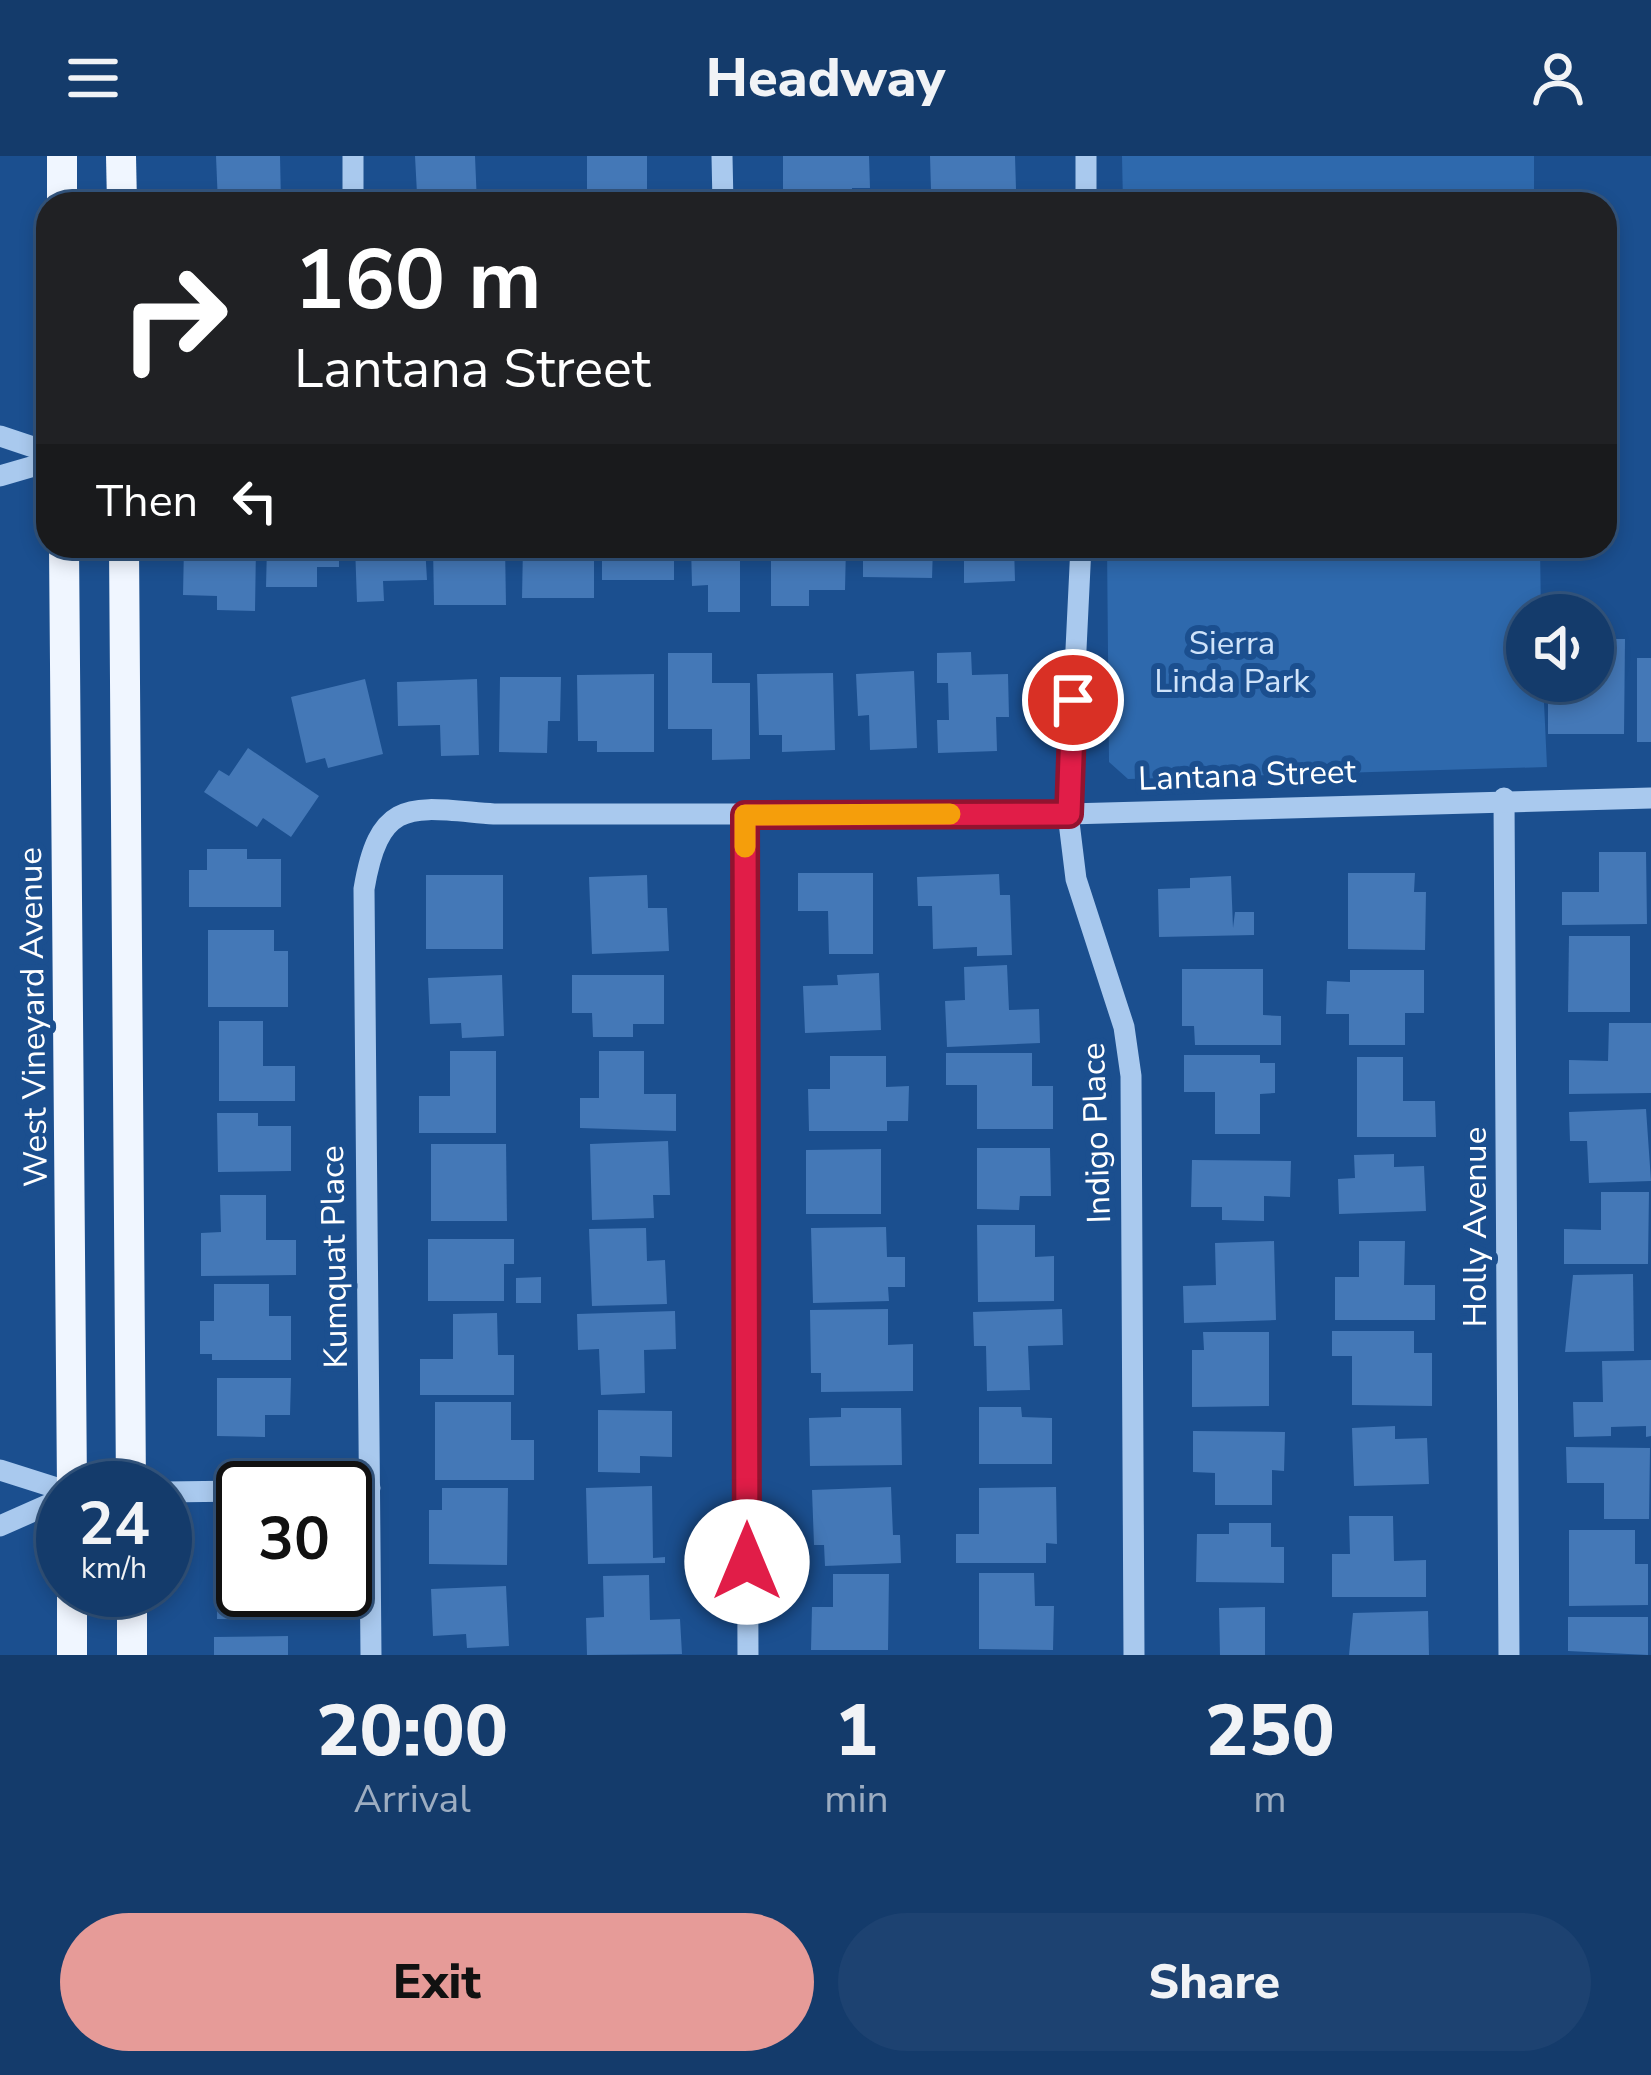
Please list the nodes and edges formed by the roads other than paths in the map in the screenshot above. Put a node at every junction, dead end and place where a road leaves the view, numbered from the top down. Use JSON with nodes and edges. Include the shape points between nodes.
{"nodes":[{"id":1,"x":62,"y":156,"type":"edge"},
{"id":2,"x":122,"y":156,"type":"edge"},
{"id":3,"x":352,"y":156,"type":"edge"},
{"id":4,"x":722,"y":156,"type":"edge"},
{"id":5,"x":1086,"y":156,"type":"edge"},
{"id":6,"x":62,"y":192,"type":"edge"},
{"id":7,"x":122,"y":192,"type":"edge"},
{"id":8,"x":353,"y":192,"type":"edge"},
{"id":9,"x":723,"y":192,"type":"edge"},
{"id":10,"x":1086,"y":192,"type":"edge"},
{"id":11,"x":0,"y":436,"type":"edge"},
{"id":12,"x":36,"y":448,"type":"edge"},
{"id":13,"x":36,"y":466,"type":"edge"},
{"id":14,"x":0,"y":476,"type":"edge"},
{"id":15,"x":64,"y":558,"type":"edge"},
{"id":16,"x":124,"y":558,"type":"edge"},
{"id":17,"x":1080,"y":558,"type":"edge"},
{"id":18,"x":1651,"y":797,"type":"edge"},
{"id":19,"x":1504,"y":798,"type":"junction"},
{"id":20,"x":1069,"y":814,"type":"junction"},
{"id":21,"x":745,"y":815,"type":"junction"},
{"id":22,"x":369,"y":859,"type":"joint"},
{"id":23,"x":72,"y":1461,"type":"edge"},
{"id":24,"x":131,"y":1461,"type":"edge"},
{"id":25,"x":370,"y":1461,"type":"edge"},
{"id":26,"x":0,"y":1470,"type":"edge"},
{"id":27,"x":36,"y":1484,"type":"edge"},
{"id":28,"x":36,"y":1508,"type":"edge"},
{"id":29,"x":0,"y":1526,"type":"edge"},
{"id":30,"x":72,"y":1617,"type":"edge"},
{"id":31,"x":132,"y":1617,"type":"edge"},
{"id":32,"x":371,"y":1617,"type":"edge"},
{"id":33,"x":72,"y":1655,"type":"edge"},
{"id":34,"x":132,"y":1655,"type":"edge"},
{"id":35,"x":371,"y":1655,"type":"edge"},
{"id":36,"x":748,"y":1655,"type":"edge"},
{"id":37,"x":1134,"y":1655,"type":"edge"},
{"id":38,"x":1509,"y":1655,"type":"edge"}],
"edges":[{"from":1,"to":6,"type":"main road"},
{"from":2,"to":7,"type":"main road"},
{"from":3,"to":8,"type":"street"},
{"from":4,"to":9,"type":"street"},
{"from":5,"to":10,"type":"street"},
{"from":11,"to":12,"type":"street"},
{"from":13,"to":14,"type":"street"},
{"from":15,"to":23,"type":"main road","name":"West Vineyard Avenue"},
{"from":16,"to":24,"type":"main road"},
{"from":17,"to":20,"type":"street","name":"Indigo Place"},
{"from":18,"to":19,"type":"street","name":"Lantana Street"},
{"from":19,"to":20,"type":"street","name":"Lantana Street"},
{"from":19,"to":38,"type":"street","name":"Holly Avenue"},
{"from":20,"to":21,"type":"street","name":"Lantana Street"},
{"from":20,"to":37,"type":"street","name":"Indigo Place","via":[[1076,879],[1124,1027],[1131,1076]]},
{"from":21,"to":22,"type":"street","name":"Lantana Street","via":[[425,807],[385,823]]},
{"from":21,"to":36,"type":"street"},
{"from":22,"to":25,"type":"street","name":"Kumquat Place","via":[[362,997]]},
{"from":26,"to":27,"type":"street"},
{"from":28,"to":29,"type":"street"},
{"from":30,"to":33,"type":"main road"},
{"from":31,"to":34,"type":"main road"},
{"from":32,"to":35,"type":"street","name":"Kumquat Place"}]}
